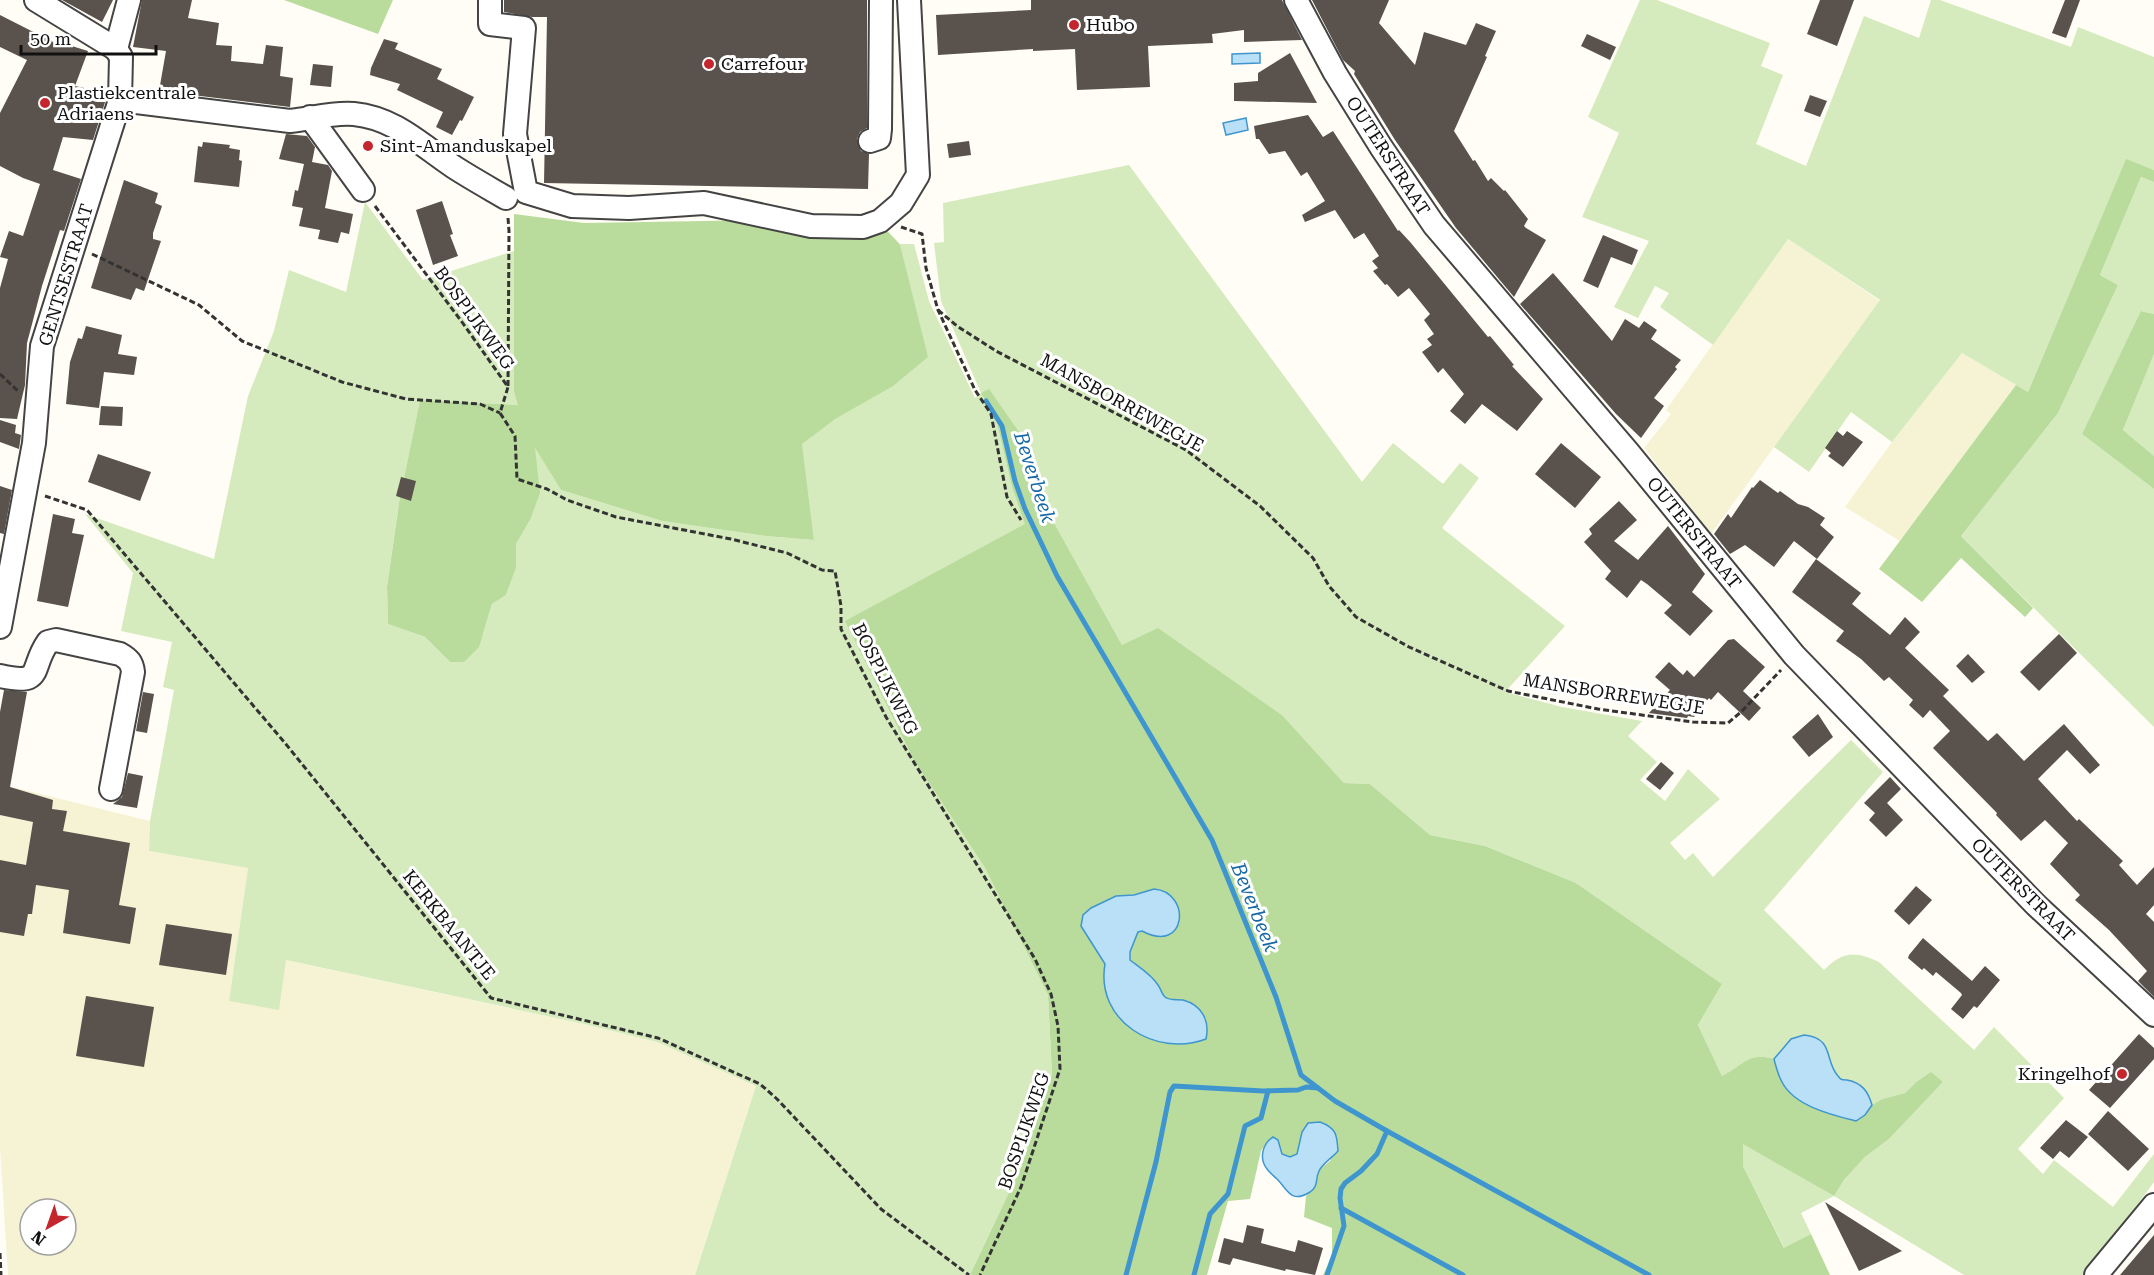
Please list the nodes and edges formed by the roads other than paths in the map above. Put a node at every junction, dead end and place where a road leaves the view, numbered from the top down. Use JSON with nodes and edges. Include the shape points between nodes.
{"nodes":[{"id":1,"x":36,"y":0,"type":"edge"},
{"id":2,"x":129,"y":0,"type":"edge"},
{"id":3,"x":490,"y":0,"type":"edge"},
{"id":4,"x":881,"y":0,"type":"edge"},
{"id":5,"x":909,"y":0,"type":"edge"},
{"id":6,"x":1296,"y":0,"type":"edge"},
{"id":7,"x":116,"y":49,"type":"junction"},
{"id":8,"x":120,"y":100,"type":"junction"},
{"id":9,"x":310,"y":117,"type":"junction"},
{"id":10,"x":870,"y":141,"type":"dead end"},
{"id":11,"x":363,"y":190,"type":"road end"},
{"id":12,"x":506,"y":198,"type":"road end"},
{"id":13,"x":0,"y":627,"type":"edge"},
{"id":14,"x":0,"y":676,"type":"edge"},
{"id":15,"x":111,"y":789,"type":"dead end"},
{"id":16,"x":2154,"y":1015,"type":"edge"},
{"id":17,"x":2154,"y":1205,"type":"edge"},
{"id":18,"x":2096,"y":1275,"type":"edge"}],
"edges":[{"from":1,"to":7,"type":"street"},
{"from":2,"to":7,"type":"street","name":"GENTSESTRAAT"},
{"from":3,"to":5,"type":"street","via":[[490,24],[524,28],[515,134],[526,192],[572,206],[629,208],[704,203],[811,226],[864,227],[880,221],[901,203],[918,174]]},
{"from":4,"to":10,"type":"street","via":[[880,129],[879,138]]},
{"from":6,"to":16,"type":"street","name":"OUTERSTRAAT","via":[[1335,73],[1434,225],[1628,452],[1794,655],[2036,905]]},
{"from":7,"to":8,"type":"street","name":"GENTSESTRAAT","via":[[121,57]]},
{"from":8,"to":9,"type":"street","via":[[290,122]]},
{"from":8,"to":13,"type":"street","name":"GENTSESTRAAT","via":[[42,346],[34,443]]},
{"from":9,"to":11,"type":"street"},
{"from":9,"to":12,"type":"street","via":[[351,114],[392,123]]},
{"from":14,"to":15,"type":"street","via":[[27,679],[34,674],[43,648],[56,640],[127,658],[133,672]]},
{"from":17,"to":18,"type":"street"}]}
